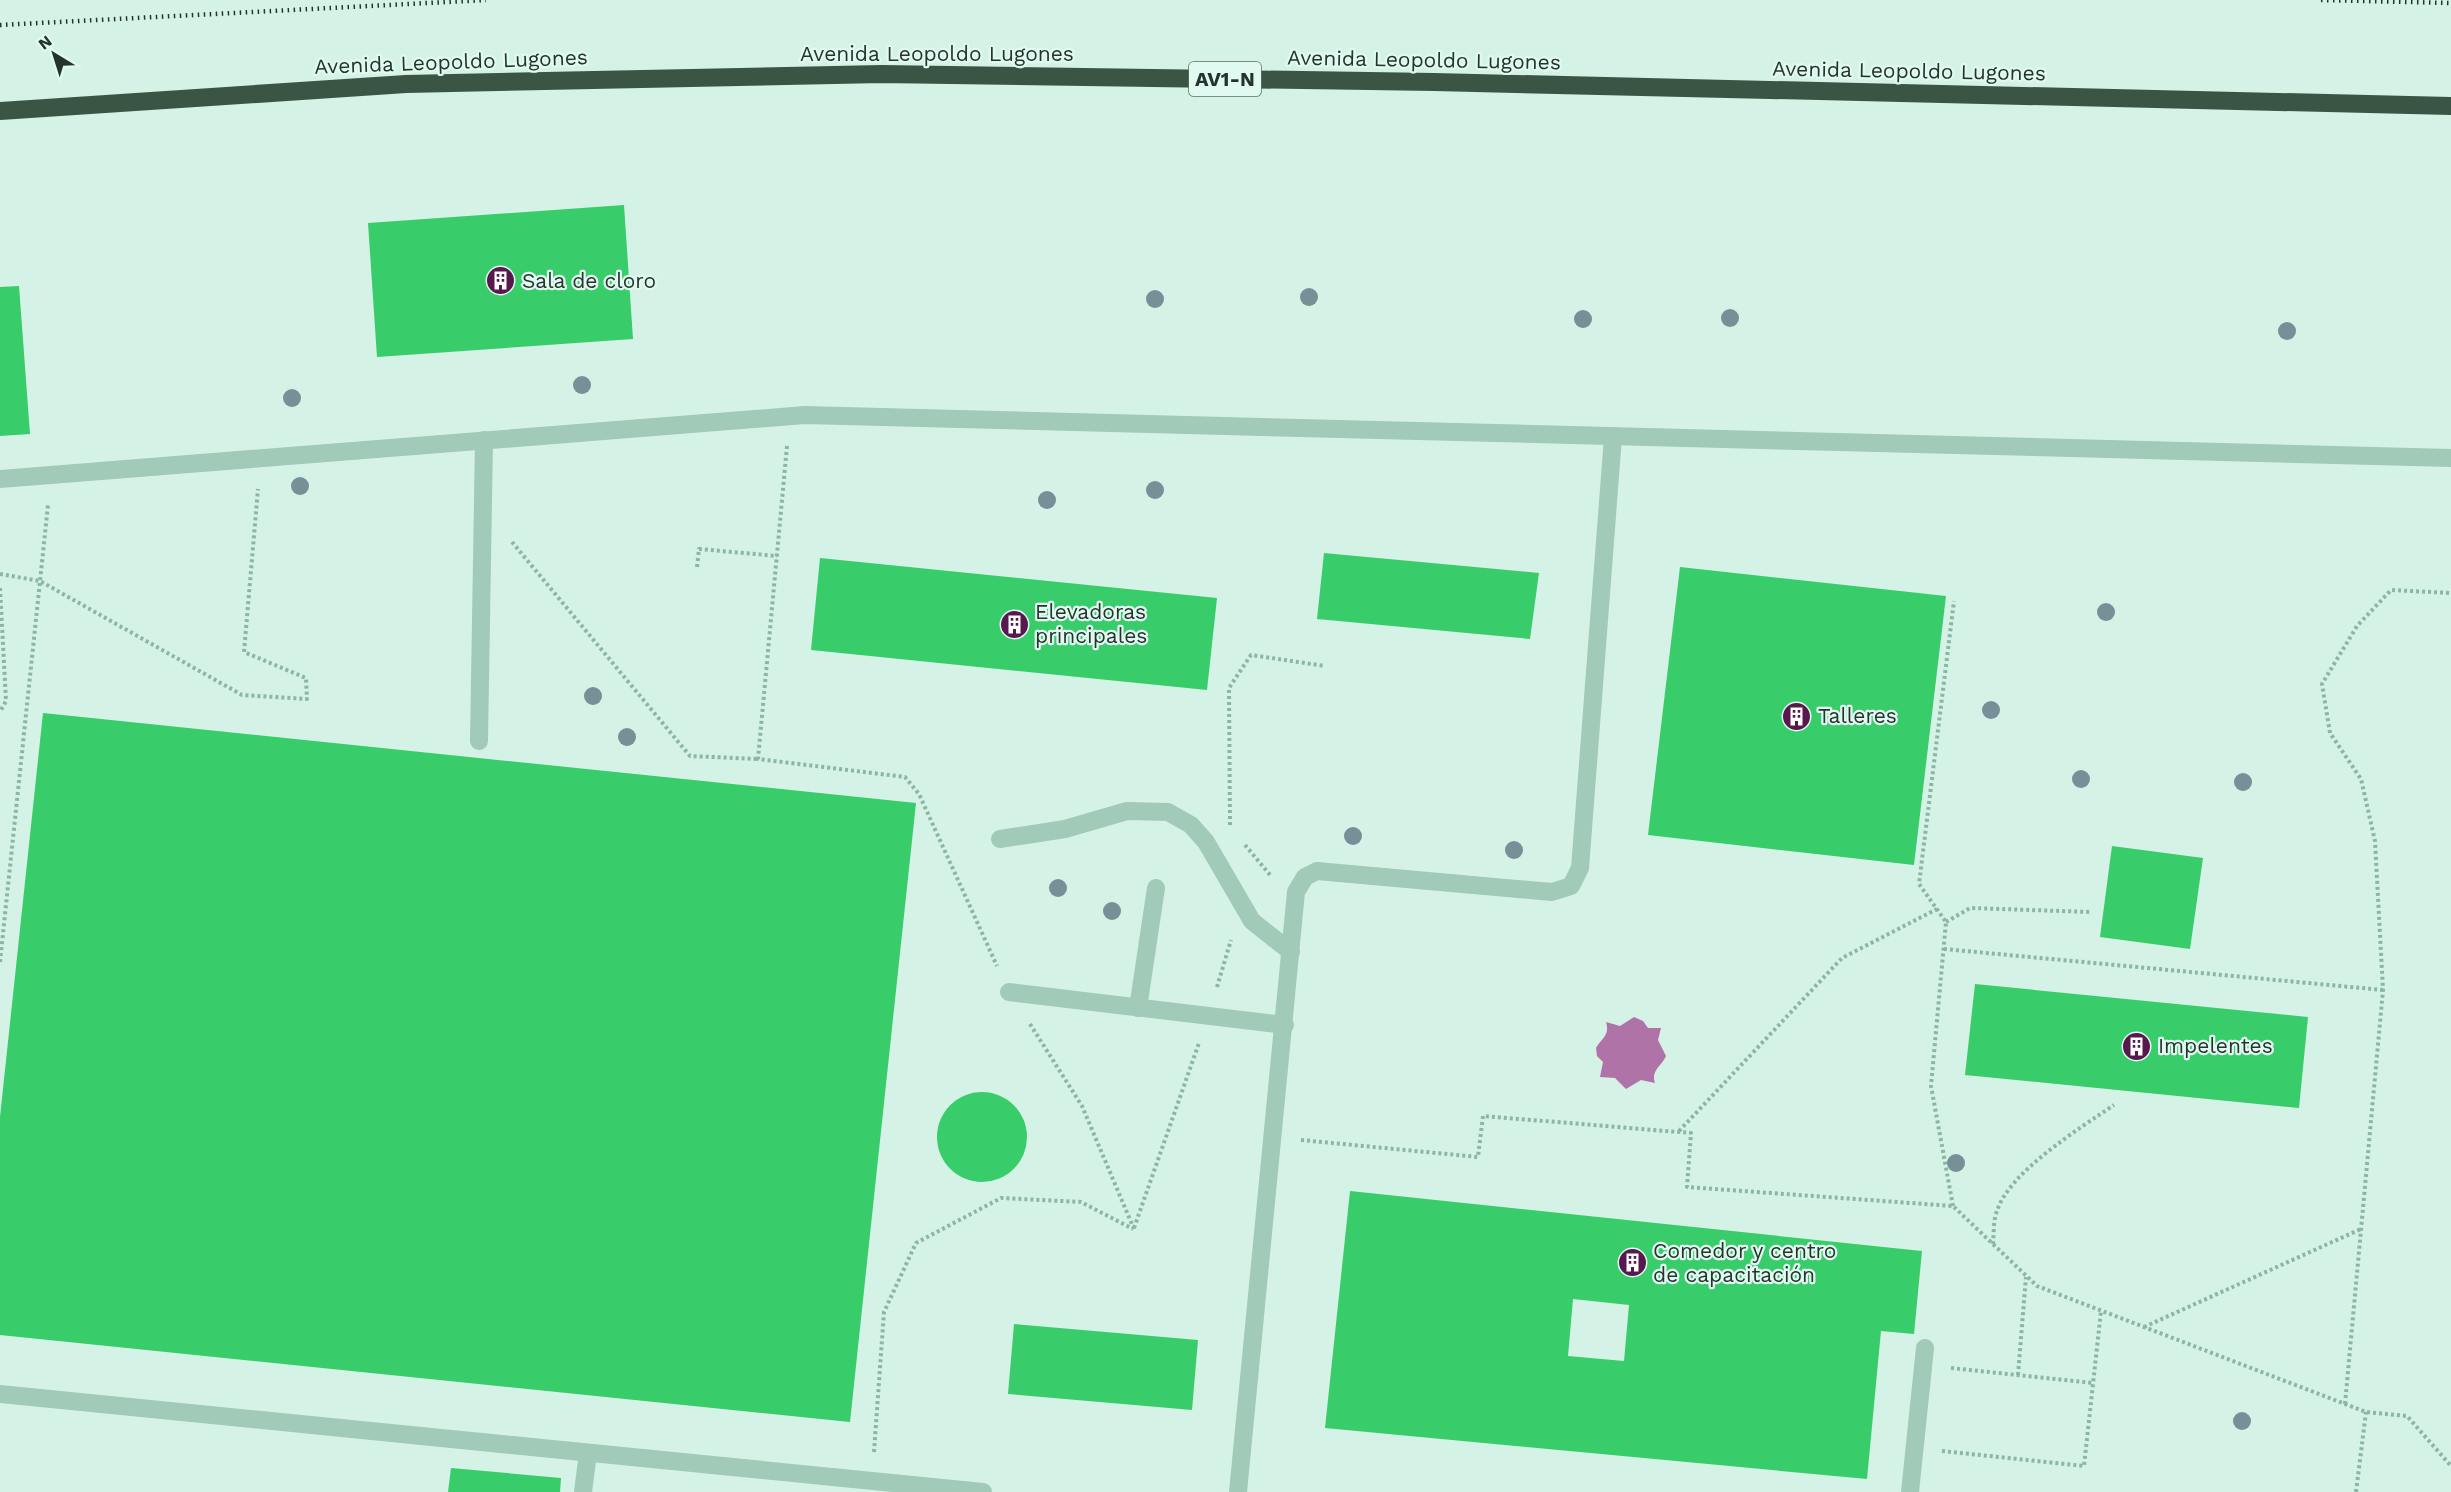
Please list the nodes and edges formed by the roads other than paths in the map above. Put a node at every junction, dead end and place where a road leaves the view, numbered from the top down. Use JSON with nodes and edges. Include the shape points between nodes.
{"nodes":[{"id":1,"x":2451,"y":106,"type":"edge"},
{"id":2,"x":0,"y":111,"type":"edge"},
{"id":3,"x":1613,"y":437,"type":"junction"},
{"id":4,"x":484,"y":440,"type":"junction"},
{"id":5,"x":2451,"y":458,"type":"edge"},
{"id":6,"x":0,"y":479,"type":"edge"},
{"id":7,"x":479,"y":741,"type":"dead end"},
{"id":8,"x":1000,"y":839,"type":"dead end"},
{"id":9,"x":1156,"y":888,"type":"dead end"},
{"id":10,"x":1291,"y":952,"type":"junction"},
{"id":11,"x":1009,"y":992,"type":"road end"},
{"id":12,"x":1138,"y":1008,"type":"junction"},
{"id":13,"x":1285,"y":1025,"type":"junction"},
{"id":14,"x":1924,"y":1357,"type":"road end"},
{"id":15,"x":0,"y":1394,"type":"edge"},
{"id":16,"x":588,"y":1453,"type":"junction"},
{"id":17,"x":829,"y":1485,"type":"edge"},
{"id":18,"x":583,"y":1492,"type":"edge"},
{"id":19,"x":983,"y":1492,"type":"edge"},
{"id":20,"x":1239,"y":1492,"type":"edge"},
{"id":21,"x":1910,"y":1492,"type":"edge"}],
"edges":[{"from":1,"to":2,"type":"highway","name":"Avenida Leopoldo Lugones","number":"AV1-N","via":[[1446,82],[882,74],[406,84]]},
{"from":3,"to":4,"type":"lane","via":[[790,416]]},
{"from":3,"to":5,"type":"lane"},
{"from":3,"to":10,"type":"lane","via":[[1580,868],[1571,886],[1552,892],[1317,871],[1305,877],[1296,892]]},
{"from":4,"to":6,"type":"lane"},
{"from":4,"to":7,"type":"lane"},
{"from":8,"to":10,"type":"lane","via":[[1065,829],[1127,811],[1168,812],[1191,825],[1206,842],[1252,921]]},
{"from":9,"to":12,"type":"lane"},
{"from":10,"to":13,"type":"lane"},
{"from":11,"to":12,"type":"lane"},
{"from":12,"to":13,"type":"lane"},
{"from":13,"to":20,"type":"lane"},
{"from":14,"to":21,"type":"lane"},
{"from":15,"to":16,"type":"lane"},
{"from":16,"to":17,"type":"lane"},
{"from":16,"to":18,"type":"lane"},
{"from":17,"to":19,"type":"lane","via":[[872,1481]]}]}
